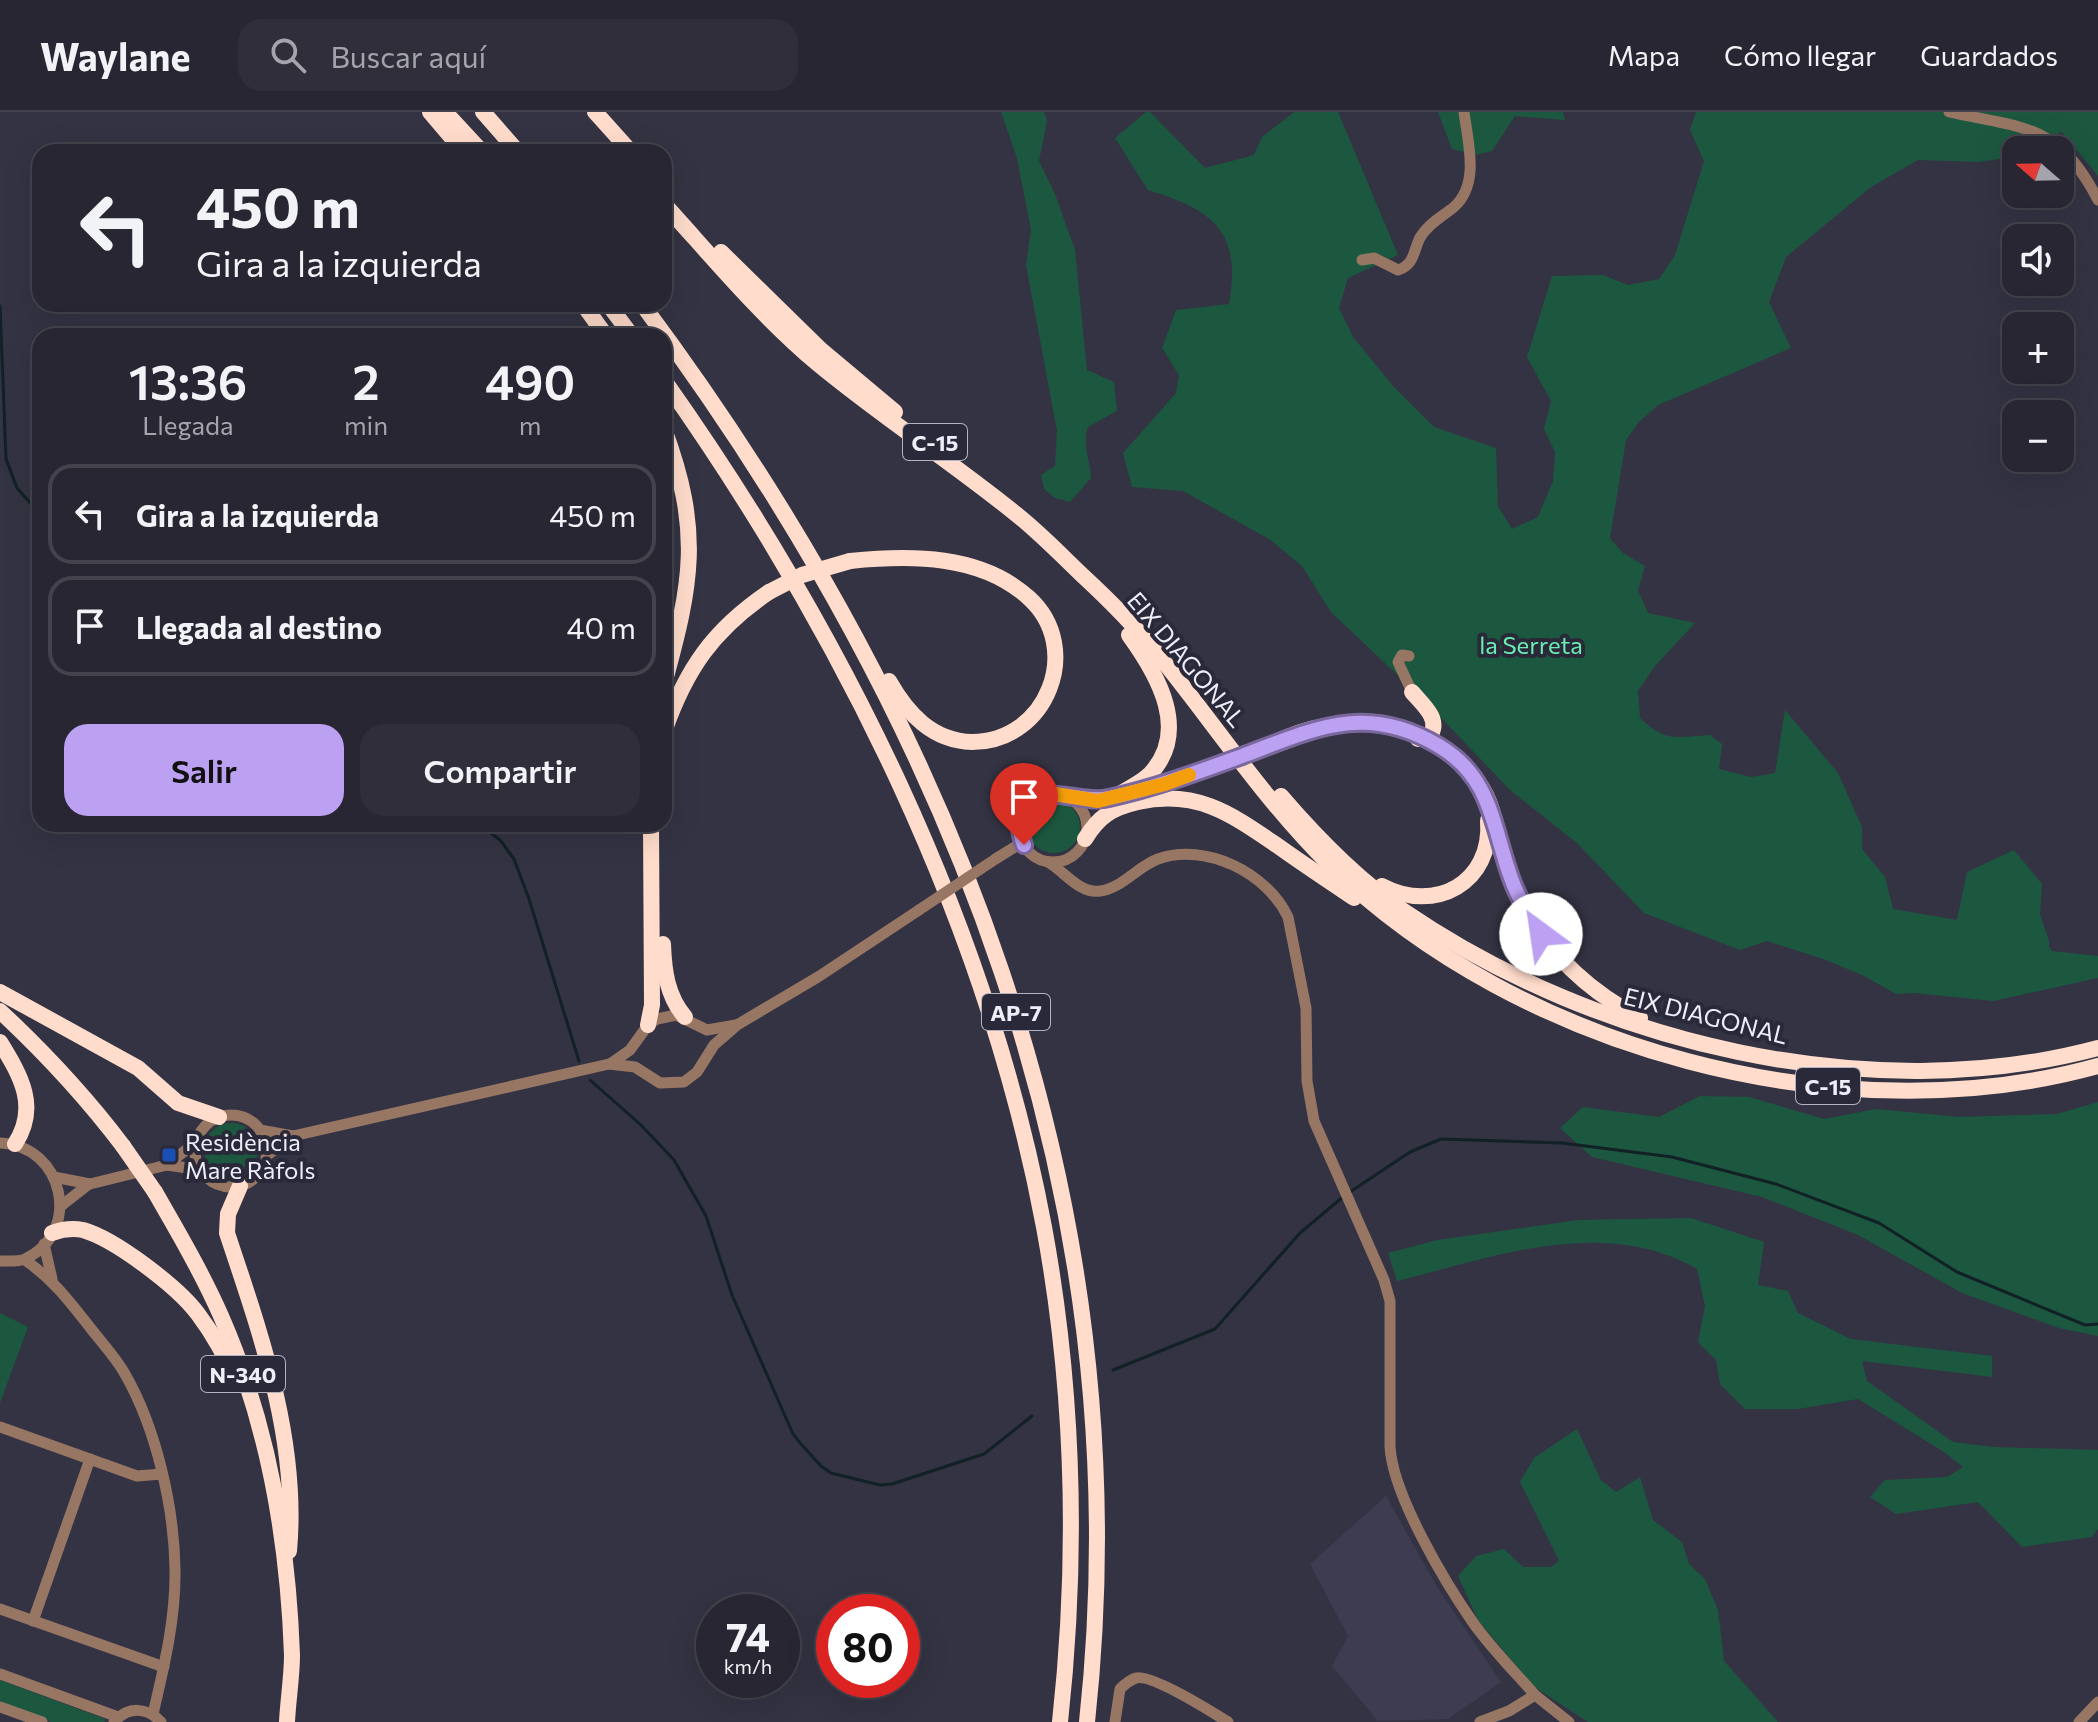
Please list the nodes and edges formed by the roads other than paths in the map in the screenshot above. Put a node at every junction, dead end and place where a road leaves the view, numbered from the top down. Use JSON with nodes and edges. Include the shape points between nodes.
{"nodes":[{"id":1,"x":430,"y":112,"type":"edge"},
{"id":2,"x":445,"y":112,"type":"edge"},
{"id":3,"x":483,"y":112,"type":"edge"},
{"id":4,"x":581,"y":112,"type":"edge"},
{"id":5,"x":595,"y":112,"type":"edge"},
{"id":6,"x":1464,"y":112,"type":"edge"},
{"id":7,"x":1949,"y":112,"type":"edge"},
{"id":8,"x":457,"y":144,"type":"edge"},
{"id":9,"x":475,"y":144,"type":"edge"},
{"id":10,"x":511,"y":144,"type":"edge"},
{"id":11,"x":610,"y":144,"type":"edge"},
{"id":12,"x":624,"y":144,"type":"edge"},
{"id":13,"x":672,"y":197,"type":"edge"},
{"id":14,"x":2098,"y":200,"type":"edge"},
{"id":15,"x":672,"y":213,"type":"edge"},
{"id":16,"x":1362,"y":260,"type":"dead end"},
{"id":17,"x":672,"y":346,"type":"edge"},
{"id":18,"x":692,"y":374,"type":"junction"},
{"id":19,"x":672,"y":392,"type":"edge"},
{"id":20,"x":672,"y":453,"type":"edge"},
{"id":21,"x":827,"y":568,"type":"edge"},
{"id":22,"x":827,"y":568,"type":"edge"},
{"id":23,"x":827,"y":568,"type":"edge"},
{"id":24,"x":827,"y":568,"type":"edge"},
{"id":25,"x":1090,"y":582,"type":"junction"},
{"id":26,"x":672,"y":655,"type":"edge"},
{"id":27,"x":1409,"y":656,"type":"dead end"},
{"id":28,"x":1412,"y":692,"type":"junction"},
{"id":29,"x":672,"y":709,"type":"edge"},
{"id":30,"x":1433,"y":717,"type":"junction"},
{"id":31,"x":1351,"y":727,"type":"junction"},
{"id":32,"x":1426,"y":738,"type":"junction"},
{"id":33,"x":1466,"y":767,"type":"junction"},
{"id":34,"x":1069,"y":797,"type":"junction"},
{"id":35,"x":1115,"y":802,"type":"junction"},
{"id":36,"x":651,"y":832,"type":"edge"},
{"id":37,"x":658,"y":832,"type":"edge"},
{"id":38,"x":1023,"y":842,"type":"junction"},
{"id":39,"x":1082,"y":844,"type":"junction"},
{"id":40,"x":1327,"y":844,"type":"junction"},
{"id":41,"x":1048,"y":862,"type":"junction"},
{"id":42,"x":1080,"y":887,"type":"junction"},
{"id":43,"x":1463,"y":969,"type":"junction"},
{"id":44,"x":0,"y":992,"type":"edge"},
{"id":45,"x":0,"y":1011,"type":"edge"},
{"id":46,"x":691,"y":1022,"type":"junction"},
{"id":47,"x":737,"y":1025,"type":"junction"},
{"id":48,"x":644,"y":1031,"type":"junction"},
{"id":49,"x":0,"y":1042,"type":"edge"},
{"id":50,"x":1721,"y":1047,"type":"junction"},
{"id":51,"x":2098,"y":1048,"type":"edge"},
{"id":52,"x":705,"y":1057,"type":"junction"},
{"id":53,"x":609,"y":1064,"type":"junction"},
{"id":54,"x":2098,"y":1066,"type":"edge"},
{"id":55,"x":646,"y":1074,"type":"junction"},
{"id":56,"x":219,"y":1117,"type":"junction"},
{"id":57,"x":260,"y":1130,"type":"junction"},
{"id":58,"x":293,"y":1136,"type":"junction"},
{"id":59,"x":196,"y":1142,"type":"junction"},
{"id":60,"x":8,"y":1143,"type":"edge"},
{"id":61,"x":266,"y":1156,"type":"junction"},
{"id":62,"x":167,"y":1165,"type":"junction"},
{"id":63,"x":201,"y":1170,"type":"junction"},
{"id":64,"x":54,"y":1177,"type":"junction"},
{"id":65,"x":90,"y":1184,"type":"junction"},
{"id":66,"x":240,"y":1186,"type":"junction"},
{"id":67,"x":61,"y":1206,"type":"junction"},
{"id":68,"x":48,"y":1238,"type":"junction"},
{"id":69,"x":25,"y":1260,"type":"junction"},
{"id":70,"x":0,"y":1261,"type":"edge"},
{"id":71,"x":52,"y":1279,"type":"junction"},
{"id":72,"x":0,"y":1427,"type":"edge"},
{"id":73,"x":90,"y":1459,"type":"junction"},
{"id":74,"x":162,"y":1474,"type":"junction"},
{"id":75,"x":287,"y":1572,"type":"junction"},
{"id":76,"x":0,"y":1609,"type":"edge"},
{"id":77,"x":33,"y":1621,"type":"junction"},
{"id":78,"x":164,"y":1667,"type":"junction"},
{"id":79,"x":0,"y":1674,"type":"edge"},
{"id":80,"x":1535,"y":1695,"type":"junction"},
{"id":81,"x":2098,"y":1702,"type":"edge"},
{"id":82,"x":0,"y":1707,"type":"edge"},
{"id":83,"x":157,"y":1718,"type":"edge"},
{"id":84,"x":116,"y":1720,"type":"edge"},
{"id":85,"x":42,"y":1722,"type":"edge"},
{"id":86,"x":287,"y":1722,"type":"edge"},
{"id":87,"x":1060,"y":1722,"type":"edge"},
{"id":88,"x":1087,"y":1722,"type":"edge"},
{"id":89,"x":1115,"y":1722,"type":"edge"},
{"id":90,"x":1228,"y":1722,"type":"edge"},
{"id":91,"x":1480,"y":1722,"type":"edge"},
{"id":92,"x":1569,"y":1722,"type":"edge"},
{"id":93,"x":2079,"y":1722,"type":"edge"}],
"edges":[{"from":1,"to":8,"type":"highway"},
{"from":2,"to":9,"type":"highway"},
{"from":3,"to":10,"type":"highway"},
{"from":4,"to":11,"type":"highway"},
{"from":5,"to":12,"type":"highway"},
{"from":6,"to":16,"type":"street","via":[[1470,172],[1464,196],[1422,234],[1406,267],[1398,270],[1374,258]]},
{"from":7,"to":14,"type":"street","via":[[2018,127],[2055,142],[2078,163]]},
{"from":13,"to":40,"type":"highway","name":"EIX DIAGONAL","number":"C-15","via":[[821,350],[1074,552]]},
{"from":15,"to":25,"type":"highway","name":"EIX DIAGONAL","number":"C-15","via":[[763,314],[817,363],[1011,510]]},
{"from":17,"to":18,"type":"highway","number":"AP-7"},
{"from":18,"to":21,"type":"highway","bridge":true,"via":[[737,427]]},
{"from":18,"to":88,"type":"highway","number":"AP-7","via":[[798,536],[880,685],[961,861],[1018,1018],[1075,1253],[1092,1398],[1098,1546]]},
{"from":19,"to":87,"type":"highway","number":"AP-7","via":[[777,555],[864,714],[957,923],[1005,1069],[1044,1229],[1066,1403],[1071,1560]]},
{"from":20,"to":26,"type":"highway","via":[[684,490],[690,555]]},
{"from":22,"to":23,"type":"highway","bridge":true,"via":[[898,697],[916,719],[956,740],[985,741],[1012,732],[1035,714],[1050,689],[1057,653],[1049,623],[1029,598],[1000,579],[960,564],[897,556]]},
{"from":24,"to":29,"type":"highway","bridge":true,"via":[[769,592],[738,614],[699,656]]},
{"from":25,"to":35,"type":"highway","via":[[1151,668],[1169,721],[1167,744],[1156,766]]},
{"from":25,"to":43,"type":"highway","name":"EIX DIAGONAL","number":"C-15","via":[[1158,655],[1317,851],[1368,899]]},
{"from":27,"to":28,"type":"street","via":[[1402,655],[1398,662]]},
{"from":28,"to":30,"type":"highway"},
{"from":28,"to":31,"type":"highway","via":[[1416,709],[1406,722],[1379,719]]},
{"from":30,"to":32,"type":"highway","via":[[1434,729]]},
{"from":30,"to":33,"type":"highway"},
{"from":31,"to":32,"type":"highway"},
{"from":31,"to":35,"type":"highway","bridge":true,"via":[[1311,729]]},
{"from":31,"to":40,"type":"highway","via":[[1417,745],[1458,770],[1484,807],[1487,844],[1479,864],[1460,885],[1419,898],[1385,888]]},
{"from":32,"to":33,"type":"highway"},
{"from":33,"to":50,"type":"highway","via":[[1487,798],[1520,899],[1566,964],[1596,991],[1639,1017]]},
{"from":34,"to":35,"type":"highway"},
{"from":34,"to":38,"type":"street","via":[[1045,795],[1029,804],[1019,828]]},
{"from":34,"to":39,"type":"street","via":[[1086,821]]},
{"from":35,"to":39,"type":"highway"},
{"from":35,"to":43,"type":"highway","via":[[1175,798],[1212,806]]},
{"from":36,"to":48,"type":"highway","via":[[652,1005]]},
{"from":37,"to":46,"type":"highway","via":[[663,963],[671,996]]},
{"from":38,"to":41,"type":"street"},
{"from":38,"to":47,"type":"street","bridge":true},
{"from":39,"to":41,"type":"street","via":[[1065,860]]},
{"from":39,"to":42,"type":"street","via":[[1073,868]]},
{"from":40,"to":50,"type":"highway","name":"EIX DIAGONAL","number":"C-15","via":[[1403,911],[1466,951],[1585,1007]]},
{"from":41,"to":42,"type":"street"},
{"from":42,"to":80,"type":"street","via":[[1103,891],[1157,859],[1196,853],[1258,881],[1288,917],[1306,1008],[1314,1121],[1390,1301],[1393,1470],[1475,1625]]},
{"from":43,"to":54,"type":"highway","name":"EIX DIAGONAL","number":"C-15","via":[[1630,1044],[1766,1078],[1835,1087],[1975,1088]]},
{"from":44,"to":56,"type":"highway","via":[[138,1068],[178,1103]]},
{"from":45,"to":75,"type":"highway","number":"N-340","bridge":true,"via":[[92,1105],[155,1192],[198,1268],[241,1367],[268,1460]]},
{"from":46,"to":47,"type":"street","via":[[712,1030]]},
{"from":46,"to":48,"type":"street","via":[[667,1015]]},
{"from":46,"to":52,"type":"street","via":[[704,1039]]},
{"from":47,"to":52,"type":"street"},
{"from":48,"to":53,"type":"street","via":[[630,1050]]},
{"from":48,"to":55,"type":"street","via":[[638,1059]]},
{"from":49,"to":60,"type":"highway","via":[[20,1075],[25,1095],[27,1122]]},
{"from":50,"to":51,"type":"highway","name":"EIX DIAGONAL","number":"C-15","via":[[1832,1066],[1925,1072],[1996,1069]]},
{"from":52,"to":55,"type":"street","via":[[684,1082],[667,1084]]},
{"from":53,"to":55,"type":"street","via":[[626,1064]]},
{"from":53,"to":58,"type":"street"},
{"from":56,"to":57,"type":"street","via":[[237,1115]]},
{"from":56,"to":59,"type":"street","via":[[204,1127]]},
{"from":57,"to":58,"type":"street"},
{"from":57,"to":61,"type":"street"},
{"from":58,"to":61,"type":"street"},
{"from":59,"to":62,"type":"street"},
{"from":59,"to":63,"type":"street"},
{"from":60,"to":64,"type":"street","via":[[35,1153]]},
{"from":61,"to":66,"type":"street","via":[[259,1173]]},
{"from":62,"to":63,"type":"street"},
{"from":62,"to":65,"type":"street"},
{"from":63,"to":66,"type":"street","via":[[216,1184]]},
{"from":64,"to":65,"type":"street"},
{"from":64,"to":67,"type":"street"},
{"from":65,"to":67,"type":"street"},
{"from":66,"to":75,"type":"highway","via":[[228,1214],[227,1233],[276,1391],[290,1479]]},
{"from":67,"to":68,"type":"street"},
{"from":68,"to":69,"type":"street"},
{"from":68,"to":71,"type":"street"},
{"from":68,"to":75,"type":"highway","via":[[73,1228],[96,1235],[146,1266],[197,1312],[229,1365],[254,1430]]},
{"from":69,"to":70,"type":"street"},
{"from":69,"to":71,"type":"street"},
{"from":71,"to":74,"type":"street","via":[[124,1372]]},
{"from":72,"to":73,"type":"street"},
{"from":73,"to":74,"type":"street","via":[[137,1476]]},
{"from":73,"to":77,"type":"street"},
{"from":74,"to":78,"type":"street","via":[[175,1570]]},
{"from":75,"to":86,"type":"highway","number":"N-340","via":[[292,1658]]},
{"from":76,"to":77,"type":"street"},
{"from":77,"to":78,"type":"street"},
{"from":78,"to":83,"type":"street"},
{"from":79,"to":84,"type":"street"},
{"from":80,"to":91,"type":"street"},
{"from":80,"to":92,"type":"street"},
{"from":81,"to":93,"type":"street"},
{"from":82,"to":85,"type":"street"},
{"from":83,"to":84,"type":"street","via":[[135,1710]]},
{"from":89,"to":90,"type":"street","via":[[1120,1689],[1135,1678],[1160,1684]]}]}
